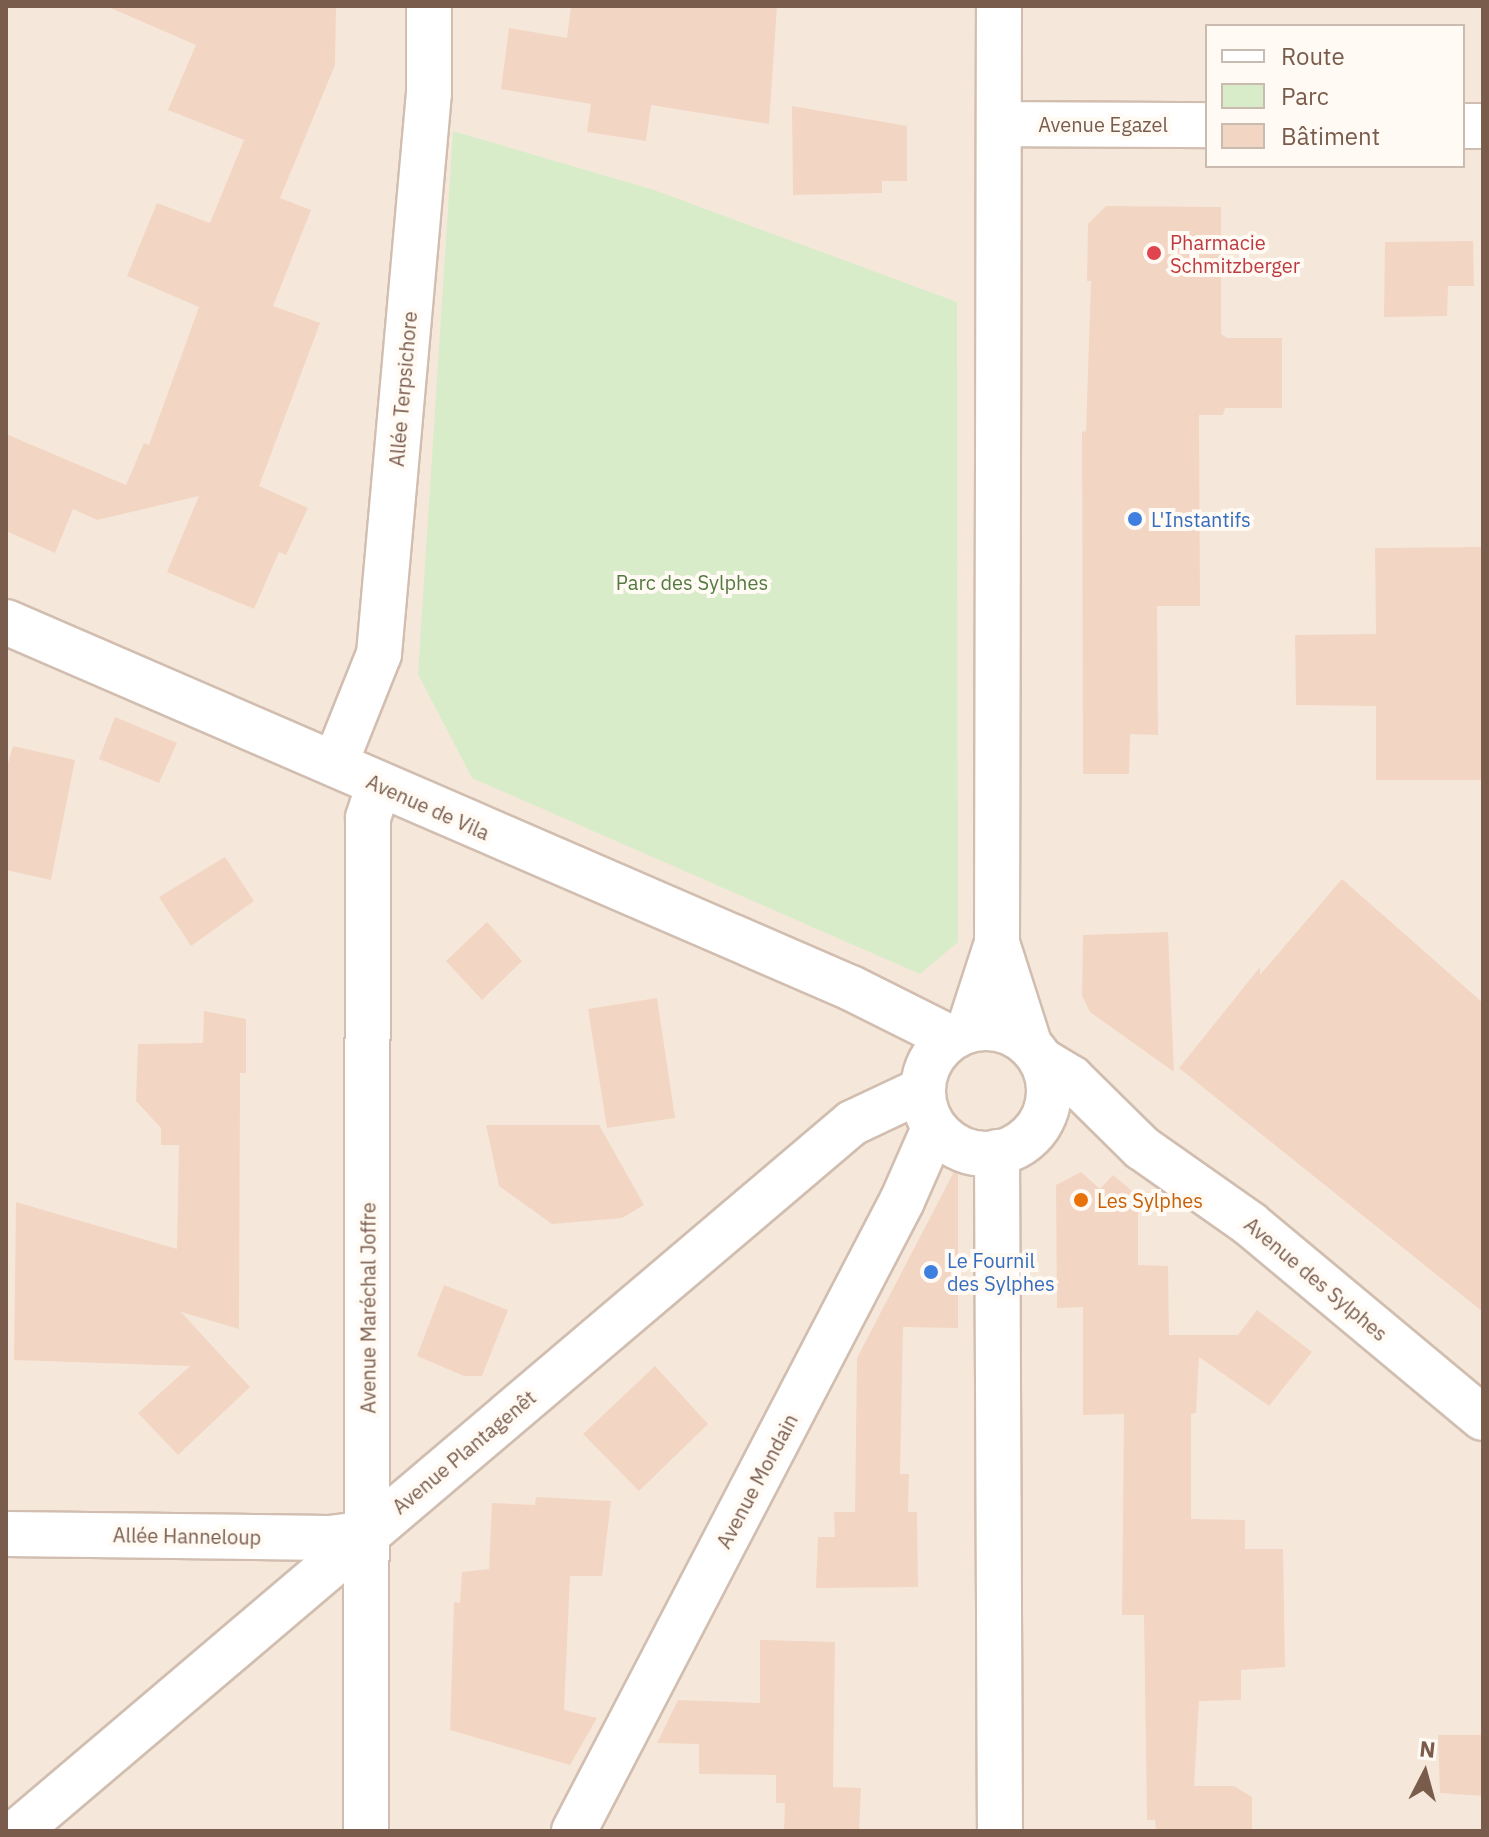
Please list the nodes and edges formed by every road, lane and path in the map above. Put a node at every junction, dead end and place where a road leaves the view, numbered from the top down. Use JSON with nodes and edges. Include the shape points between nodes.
{"nodes":[{"id":1,"x":429,"y":6,"type":"edge"},
{"id":2,"x":999,"y":6,"type":"edge"},
{"id":3,"x":999,"y":124,"type":"junction"},
{"id":4,"x":1205,"y":125,"type":"edge"},
{"id":5,"x":6,"y":622,"type":"edge"},
{"id":6,"x":335,"y":764,"type":"junction"},
{"id":7,"x":378,"y":787,"type":"junction"},
{"id":8,"x":997,"y":943,"type":"junction"},
{"id":9,"x":1036,"y":1052,"type":"junction"},
{"id":10,"x":940,"y":1071,"type":"junction"},
{"id":11,"x":1042,"y":1123,"type":"junction"},
{"id":12,"x":1142,"y":1148,"type":"junction"},
{"id":13,"x":997,"y":1152,"type":"junction"},
{"id":14,"x":1483,"y":1418,"type":"edge"},
{"id":15,"x":368,"y":1533,"type":"junction"},
{"id":16,"x":6,"y":1534,"type":"edge"},
{"id":17,"x":18,"y":1831,"type":"edge"},
{"id":18,"x":366,"y":1831,"type":"edge"},
{"id":19,"x":574,"y":1831,"type":"edge"},
{"id":20,"x":1000,"y":1831,"type":"edge"}],
"edges":[{"from":1,"to":6,"type":"street","name":"Allée Terpsichore","via":[[429,93],[379,654]]},
{"from":2,"to":3,"type":"street"},
{"from":3,"to":4,"type":"street","name":"Avenue Egazel"},
{"from":3,"to":8,"type":"street"},
{"from":5,"to":6,"type":"street","name":"Avenue de Vila"},
{"from":6,"to":7,"type":"street","name":"Avenue de Vila"},
{"from":7,"to":10,"type":"street","name":"Avenue de Vila","via":[[851,988]]},
{"from":7,"to":15,"type":"street","name":"Avenue Maréchal Joffre","via":[[368,818]]},
{"from":8,"to":9,"type":"street"},
{"from":8,"to":10,"type":"street","name":"Avenue Mondain"},
{"from":9,"to":10,"type":"street","via":[[1011,1032]]},
{"from":9,"to":11,"type":"street","via":[[1049,1081]]},
{"from":9,"to":12,"type":"street","name":"Avenue des Sylphes","via":[[1071,1078]]},
{"from":10,"to":13,"type":"street","via":[[968,1152]]},
{"from":10,"to":15,"type":"street","name":"Avenue Plantagenêt","via":[[852,1123]]},
{"from":10,"to":19,"type":"street","name":"Avenue Mondain","via":[[902,1201]]},
{"from":11,"to":12,"type":"street","name":"Avenue des Sylphes","via":[[1084,1129]]},
{"from":11,"to":13,"type":"street","via":[[1028,1139]]},
{"from":12,"to":14,"type":"street","name":"Avenue des Sylphes","via":[[1250,1224]]},
{"from":13,"to":20,"type":"street"},
{"from":15,"to":16,"type":"street","name":"Allée Hanneloup","via":[[329,1538]]},
{"from":15,"to":17,"type":"street","name":"Avenue Plantagenêt"},
{"from":15,"to":18,"type":"street","name":"Avenue Maréchal Joffre"}]}
